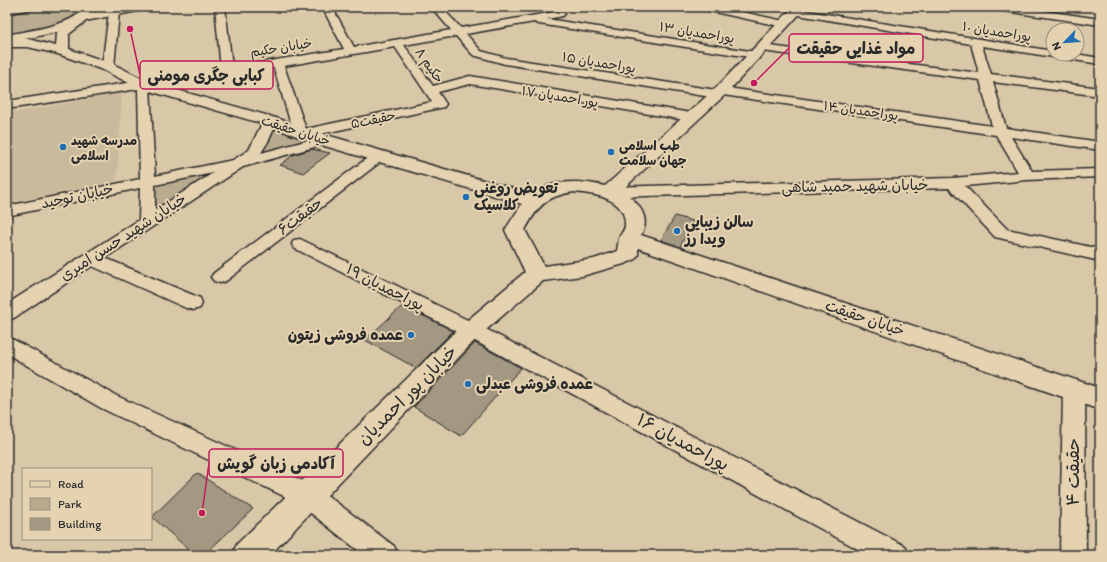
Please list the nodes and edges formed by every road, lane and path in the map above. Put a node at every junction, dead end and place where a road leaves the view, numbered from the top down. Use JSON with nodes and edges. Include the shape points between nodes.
{"nodes":[{"id":1,"x":27,"y":7,"type":"edge"},
{"id":2,"x":138,"y":7,"type":"edge"},
{"id":3,"x":220,"y":7,"type":"edge"},
{"id":4,"x":327,"y":7,"type":"edge"},
{"id":5,"x":436,"y":7,"type":"edge"},
{"id":6,"x":705,"y":7,"type":"edge"},
{"id":7,"x":997,"y":7,"type":"edge"},
{"id":8,"x":798,"y":9,"type":"edge"},
{"id":9,"x":7,"y":10,"type":"edge"},
{"id":10,"x":555,"y":10,"type":"edge"},
{"id":11,"x":114,"y":12,"type":"junction"},
{"id":12,"x":85,"y":13,"type":"edge"},
{"id":13,"x":529,"y":20,"type":"junction"},
{"id":14,"x":1100,"y":22,"type":"edge"},
{"id":15,"x":784,"y":24,"type":"junction"},
{"id":16,"x":458,"y":32,"type":"junction"},
{"id":17,"x":7,"y":39,"type":"edge"},
{"id":18,"x":396,"y":42,"type":"junction"},
{"id":19,"x":976,"y":42,"type":"junction"},
{"id":20,"x":7,"y":43,"type":"edge"},
{"id":21,"x":62,"y":51,"type":"junction"},
{"id":22,"x":350,"y":51,"type":"junction"},
{"id":23,"x":759,"y":52,"type":"junction"},
{"id":24,"x":1045,"y":53,"type":"edge"},
{"id":25,"x":1085,"y":59,"type":"edge"},
{"id":26,"x":1100,"y":61,"type":"edge"},
{"id":27,"x":278,"y":64,"type":"junction"},
{"id":28,"x":108,"y":67,"type":"junction"},
{"id":29,"x":227,"y":71,"type":"junction"},
{"id":30,"x":986,"y":78,"type":"junction"},
{"id":31,"x":144,"y":84,"type":"junction"},
{"id":32,"x":431,"y":90,"type":"junction"},
{"id":33,"x":719,"y":92,"type":"junction"},
{"id":34,"x":1100,"y":92,"type":"edge"},
{"id":35,"x":440,"y":104,"type":"joint"},
{"id":36,"x":7,"y":105,"type":"edge"},
{"id":37,"x":691,"y":117,"type":"junction"},
{"id":38,"x":270,"y":121,"type":"junction"},
{"id":39,"x":1000,"y":130,"type":"junction"},
{"id":40,"x":304,"y":132,"type":"junction"},
{"id":41,"x":324,"y":140,"type":"junction"},
{"id":42,"x":1100,"y":146,"type":"edge"},
{"id":43,"x":379,"y":156,"type":"junction"},
{"id":44,"x":240,"y":163,"type":"junction"},
{"id":45,"x":1100,"y":173,"type":"edge"},
{"id":46,"x":1027,"y":176,"type":"junction"},
{"id":47,"x":148,"y":181,"type":"junction"},
{"id":48,"x":953,"y":183,"type":"junction"},
{"id":49,"x":609,"y":192,"type":"junction"},
{"id":50,"x":533,"y":201,"type":"junction"},
{"id":51,"x":7,"y":211,"type":"edge"},
{"id":52,"x":147,"y":221,"type":"junction"},
{"id":53,"x":629,"y":238,"type":"junction"},
{"id":54,"x":300,"y":244,"type":"dead end"},
{"id":55,"x":1100,"y":255,"type":"edge"},
{"id":56,"x":90,"y":258,"type":"junction"},
{"id":57,"x":537,"y":274,"type":"junction"},
{"id":58,"x":220,"y":277,"type":"dead end"},
{"id":59,"x":194,"y":303,"type":"dead end"},
{"id":60,"x":7,"y":313,"type":"edge"},
{"id":61,"x":471,"y":330,"type":"junction"},
{"id":62,"x":7,"y":345,"type":"edge"},
{"id":63,"x":1074,"y":390,"type":"junction"},
{"id":64,"x":1100,"y":399,"type":"edge"},
{"id":65,"x":307,"y":495,"type":"junction"},
{"id":66,"x":248,"y":555,"type":"edge"},
{"id":67,"x":385,"y":555,"type":"edge"},
{"id":68,"x":896,"y":555,"type":"edge"},
{"id":69,"x":1073,"y":555,"type":"edge"}],
"edges":[{"from":1,"to":9,"type":"street"},
{"from":2,"to":11,"type":"street"},
{"from":3,"to":29,"type":"street"},
{"from":4,"to":22,"type":"street"},
{"from":5,"to":16,"type":"street"},
{"from":6,"to":15,"type":"street"},
{"from":7,"to":14,"type":"street"},
{"from":8,"to":15,"type":"street"},
{"from":8,"to":19,"type":"street","name":"پوراحمدیان ۱۰"},
{"from":10,"to":13,"type":"street","name":"خیابان حکیم"},
{"from":11,"to":12,"type":"street"},
{"from":11,"to":28,"type":"street"},
{"from":12,"to":17,"type":"street","via":[[57,28]]},
{"from":12,"to":21,"type":"street","via":[[63,33]]},
{"from":13,"to":16,"type":"street","name":"خیابان حکیم"},
{"from":13,"to":23,"type":"street","name":"پوراحمدیان ۱۳"},
{"from":15,"to":23,"type":"street"},
{"from":16,"to":18,"type":"street","name":"خیابان حکیم"},
{"from":16,"to":33,"type":"street","name":"پوراحمدیان ۱۵","via":[[477,53],[505,61]]},
{"from":18,"to":22,"type":"street","name":"خیابان حکیم"},
{"from":18,"to":32,"type":"street","name":"حکیم ۸"},
{"from":19,"to":24,"type":"street","name":"پوراحمدیان ۱۰"},
{"from":19,"to":30,"type":"street"},
{"from":20,"to":21,"type":"street","name":"خیابان حقیقت","via":[[28,42]]},
{"from":21,"to":28,"type":"street","name":"خیابان حقیقت"},
{"from":22,"to":27,"type":"street","name":"خیابان حکیم"},
{"from":23,"to":30,"type":"street","name":"پوراحمدیان ۱۳"},
{"from":23,"to":33,"type":"street"},
{"from":25,"to":26,"type":"street","name":"پوراحمدیان ۱۰"},
{"from":27,"to":29,"type":"street","name":"خیابان حکیم"},
{"from":27,"to":40,"type":"street"},
{"from":28,"to":31,"type":"street","name":"خیابان حقیقت"},
{"from":29,"to":31,"type":"street","name":"خیابان حکیم"},
{"from":30,"to":34,"type":"street","name":"پوراحمدیان ۱۳"},
{"from":30,"to":39,"type":"street"},
{"from":31,"to":36,"type":"street","name":"خیابان حکیم"},
{"from":31,"to":38,"type":"street","name":"خیابان حقیقت"},
{"from":31,"to":47,"type":"street"},
{"from":32,"to":35,"type":"street","name":"حکیم ۸"},
{"from":32,"to":37,"type":"street","name":"پور احمدیان ۱۷","via":[[470,80]]},
{"from":33,"to":37,"type":"street"},
{"from":33,"to":39,"type":"street","name":"پوراحمدیان ۱۴"},
{"from":35,"to":40,"type":"street","name":"حقیقت۵"},
{"from":37,"to":49,"type":"street"},
{"from":38,"to":40,"type":"street","name":"خیابان حقیقت"},
{"from":38,"to":44,"type":"street","via":[[255,150]]},
{"from":39,"to":42,"type":"street","name":"پوراحمدیان ۱۴"},
{"from":39,"to":46,"type":"street"},
{"from":40,"to":41,"type":"street","name":"خیابان حقیقت"},
{"from":41,"to":43,"type":"street","name":"خیابان حقیقت"},
{"from":41,"to":44,"type":"street"},
{"from":43,"to":50,"type":"street","name":"خیابان حقیقت"},
{"from":43,"to":58,"type":"street","name":"حقیقت۶"},
{"from":44,"to":47,"type":"street","name":"خیابان توحید"},
{"from":44,"to":52,"type":"street","name":"خیابان شهید حسن امیری"},
{"from":45,"to":46,"type":"street","name":"خیابان شهید حمید شاهی"},
{"from":46,"to":48,"type":"street","name":"خیابان شهید حمید شاهی"},
{"from":47,"to":51,"type":"street","name":"خیابان توحید"},
{"from":47,"to":52,"type":"street"},
{"from":48,"to":49,"type":"street","name":"خیابان شهید حمید شاهی"},
{"from":48,"to":55,"type":"street","via":[[1001,233]]},
{"from":49,"to":50,"type":"street","via":[[574,186],[551,191]]},
{"from":49,"to":53,"type":"street","via":[[629,206],[635,216],[635,228]]},
{"from":50,"to":57,"type":"street","via":[[515,230]]},
{"from":52,"to":56,"type":"street","name":"خیابان شهید حسن امیری"},
{"from":53,"to":57,"type":"street","via":[[627,255],[611,263]]},
{"from":53,"to":63,"type":"street","name":"خیابان حقیقت"},
{"from":54,"to":61,"type":"street","name":"پوراحمدیان ۱۹"},
{"from":56,"to":59,"type":"street"},
{"from":56,"to":60,"type":"street","name":"خیابان شهید حسن امیری"},
{"from":57,"to":61,"type":"street","name":"خیابان پور احمدیان"},
{"from":61,"to":65,"type":"street","name":"خیابان پور احمدیان"},
{"from":61,"to":68,"type":"street","name":"پوراحمدیان ۱۶"},
{"from":62,"to":65,"type":"street","via":[[109,402]]},
{"from":63,"to":64,"type":"street","name":"خیابان حقیقت"},
{"from":63,"to":69,"type":"street","name":"حقیقت ۴"},
{"from":65,"to":66,"type":"street","name":"خیابان پور احمدیان"},
{"from":65,"to":67,"type":"street"}]}
